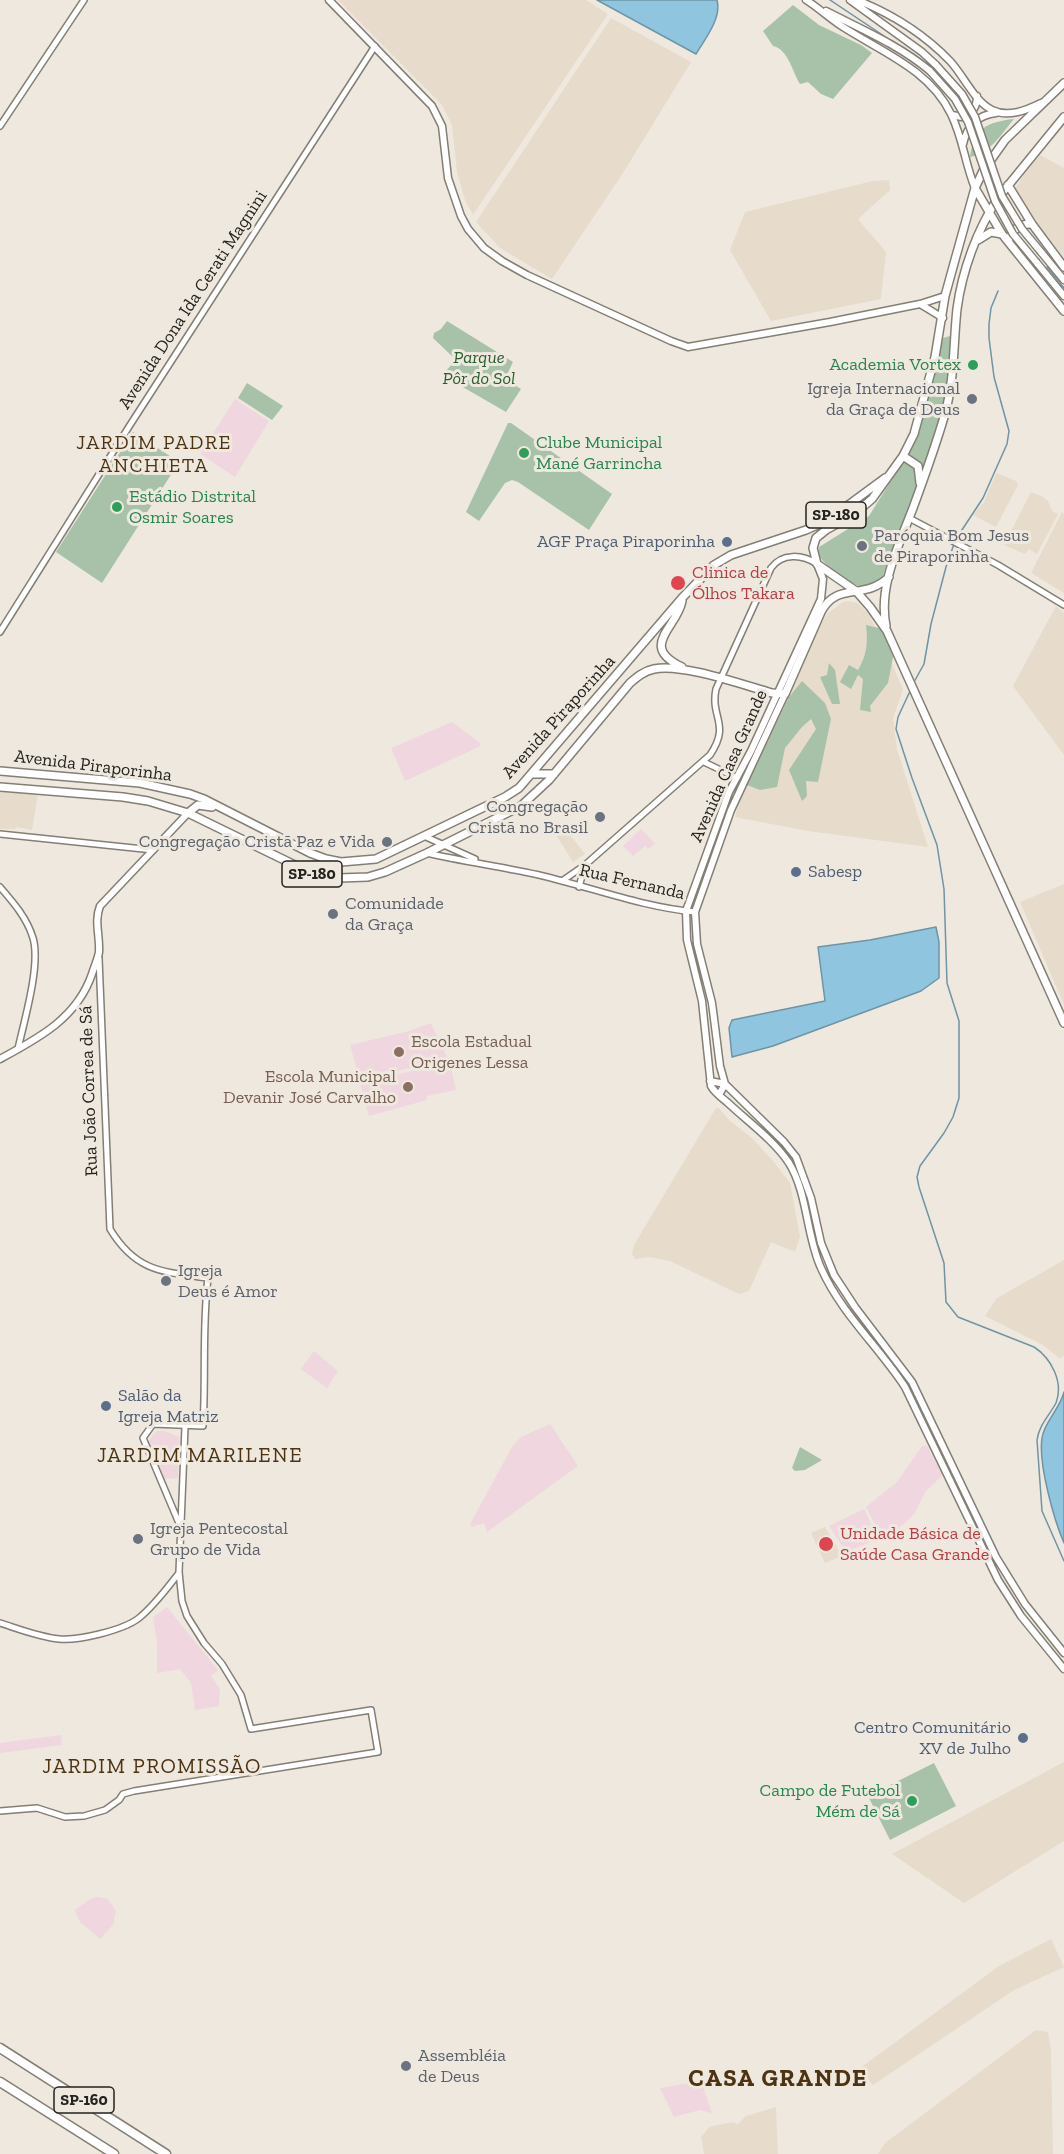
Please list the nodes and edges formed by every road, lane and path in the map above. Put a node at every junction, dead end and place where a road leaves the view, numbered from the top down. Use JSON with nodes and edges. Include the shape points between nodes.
{"nodes":[{"id":1,"x":84,"y":0,"type":"edge"},
{"id":2,"x":329,"y":0,"type":"edge"},
{"id":3,"x":850,"y":0,"type":"edge"},
{"id":4,"x":857,"y":0,"type":"edge"},
{"id":5,"x":809,"y":2,"type":"edge"},
{"id":6,"x":375,"y":46,"type":"junction"},
{"id":7,"x":1064,"y":83,"type":"edge"},
{"id":8,"x":977,"y":96,"type":"junction"},
{"id":9,"x":1047,"y":100,"type":"junction"},
{"id":10,"x":999,"y":113,"type":"junction"},
{"id":11,"x":952,"y":115,"type":"junction"},
{"id":12,"x":1064,"y":117,"type":"edge"},
{"id":13,"x":0,"y":126,"type":"edge"},
{"id":14,"x":962,"y":146,"type":"junction"},
{"id":15,"x":1008,"y":185,"type":"junction"},
{"id":16,"x":975,"y":188,"type":"junction"},
{"id":17,"x":989,"y":211,"type":"junction"},
{"id":18,"x":1032,"y":224,"type":"junction"},
{"id":19,"x":1002,"y":234,"type":"junction"},
{"id":20,"x":976,"y":242,"type":"junction"},
{"id":21,"x":1008,"y":242,"type":"junction"},
{"id":22,"x":1064,"y":267,"type":"edge"},
{"id":23,"x":1064,"y":280,"type":"edge"},
{"id":24,"x":945,"y":296,"type":"junction"},
{"id":25,"x":1064,"y":296,"type":"edge"},
{"id":26,"x":920,"y":304,"type":"junction"},
{"id":27,"x":1064,"y":311,"type":"edge"},
{"id":28,"x":943,"y":318,"type":"junction"},
{"id":29,"x":903,"y":456,"type":"junction"},
{"id":30,"x":889,"y":475,"type":"junction"},
{"id":31,"x":921,"y":486,"type":"junction"},
{"id":32,"x":909,"y":518,"type":"junction"},
{"id":33,"x":817,"y":564,"type":"junction"},
{"id":34,"x":889,"y":577,"type":"junction"},
{"id":35,"x":856,"y":591,"type":"junction"},
{"id":36,"x":682,"y":598,"type":"junction"},
{"id":37,"x":1064,"y":605,"type":"edge"},
{"id":38,"x":887,"y":631,"type":"junction"},
{"id":39,"x":0,"y":632,"type":"edge"},
{"id":40,"x":687,"y":670,"type":"junction"},
{"id":41,"x":720,"y":679,"type":"junction"},
{"id":42,"x":781,"y":694,"type":"junction"},
{"id":43,"x":704,"y":762,"type":"junction"},
{"id":44,"x":0,"y":771,"type":"edge"},
{"id":45,"x":533,"y":774,"type":"junction"},
{"id":46,"x":554,"y":774,"type":"junction"},
{"id":47,"x":737,"y":778,"type":"junction"},
{"id":48,"x":0,"y":786,"type":"edge"},
{"id":49,"x":226,"y":811,"type":"junction"},
{"id":50,"x":188,"y":813,"type":"junction"},
{"id":51,"x":0,"y":834,"type":"edge"},
{"id":52,"x":424,"y":836,"type":"junction"},
{"id":53,"x":443,"y":845,"type":"junction"},
{"id":54,"x":153,"y":850,"type":"junction"},
{"id":55,"x":426,"y":853,"type":"junction"},
{"id":56,"x":482,"y":862,"type":"junction"},
{"id":57,"x":585,"y":865,"type":"junction"},
{"id":58,"x":562,"y":881,"type":"junction"},
{"id":59,"x":579,"y":886,"type":"junction"},
{"id":60,"x":0,"y":887,"type":"edge"},
{"id":61,"x":686,"y":911,"type":"junction"},
{"id":62,"x":695,"y":912,"type":"junction"},
{"id":63,"x":99,"y":953,"type":"junction"},
{"id":64,"x":1064,"y":1023,"type":"edge"},
{"id":65,"x":18,"y":1049,"type":"junction"},
{"id":66,"x":0,"y":1059,"type":"edge"},
{"id":67,"x":710,"y":1081,"type":"junction"},
{"id":68,"x":725,"y":1084,"type":"junction"},
{"id":69,"x":719,"y":1095,"type":"junction"},
{"id":70,"x":185,"y":1427,"type":"junction"},
{"id":71,"x":181,"y":1529,"type":"junction"},
{"id":72,"x":179,"y":1572,"type":"junction"},
{"id":73,"x":0,"y":1623,"type":"edge"},
{"id":74,"x":1064,"y":1653,"type":"edge"},
{"id":75,"x":1064,"y":1669,"type":"edge"},
{"id":76,"x":0,"y":1811,"type":"edge"},
{"id":77,"x":0,"y":2048,"type":"edge"},
{"id":78,"x":0,"y":2082,"type":"edge"},
{"id":79,"x":114,"y":2154,"type":"edge"},
{"id":80,"x":166,"y":2154,"type":"edge"}],
"edges":[{"from":1,"to":13,"type":"street"},
{"from":2,"to":6,"type":"main road"},
{"from":3,"to":23,"type":"main road","bridge":true,"via":[[922,52],[962,94],[979,124],[1006,204]]},
{"from":4,"to":8,"type":"main road","via":[[925,38]]},
{"from":5,"to":11,"type":"main road","via":[[925,79]]},
{"from":5,"to":25,"type":"main road","bridge":true,"via":[[914,58],[950,93],[972,129],[991,193],[1003,217]]},
{"from":6,"to":26,"type":"main road","via":[[424,96],[437,116],[444,136],[448,178],[468,229],[495,256],[536,279],[688,347]]},
{"from":6,"to":39,"type":"street","name":"Avenida Dona Ida Cerati Magnini"},
{"from":7,"to":9,"type":"main road","name":"Avenida Piraporinha"},
{"from":8,"to":10,"type":"main road"},
{"from":8,"to":11,"type":"main road","via":[[968,114]]},
{"from":9,"to":10,"type":"main road","via":[[1017,112]]},
{"from":9,"to":16,"type":"main road","name":"Avenida Piraporinha","via":[[1000,145]]},
{"from":10,"to":14,"type":"main road","via":[[973,122]]},
{"from":11,"to":14,"type":"main road"},
{"from":12,"to":15,"type":"main road"},
{"from":14,"to":16,"type":"main road"},
{"from":15,"to":17,"type":"main road"},
{"from":15,"to":18,"type":"main road"},
{"from":16,"to":17,"type":"main road"},
{"from":16,"to":24,"type":"main road","name":"Avenida Piraporinha"},
{"from":17,"to":19,"type":"main road"},
{"from":17,"to":20,"type":"main road"},
{"from":18,"to":21,"type":"main road","via":[[1016,228]]},
{"from":18,"to":22,"type":"main road"},
{"from":19,"to":20,"type":"main road","via":[[991,232]]},
{"from":19,"to":21,"type":"main road"},
{"from":20,"to":31,"type":"main road","via":[[960,292],[954,376]]},
{"from":21,"to":27,"type":"main road"},
{"from":24,"to":26,"type":"main road"},
{"from":24,"to":28,"type":"main road","name":"Avenida Piraporinha"},
{"from":26,"to":28,"type":"main road"},
{"from":28,"to":29,"type":"main road","name":"Avenida Piraporinha","via":[[918,422]]},
{"from":29,"to":30,"type":"main road","name":"Avenida Piraporinha"},
{"from":29,"to":31,"type":"main road","via":[[918,466]]},
{"from":30,"to":33,"type":"main road","name":"Avenida Piraporinha","via":[[862,508],[816,538],[813,548]]},
{"from":30,"to":36,"type":"main road","name":"Avenida Piraporinha","number":"SP-180","via":[[828,520],[719,561]]},
{"from":31,"to":32,"type":"main road"},
{"from":32,"to":34,"type":"main road"},
{"from":32,"to":37,"type":"street"},
{"from":33,"to":35,"type":"main road"},
{"from":33,"to":41,"type":"street","via":[[797,556],[775,563]]},
{"from":33,"to":42,"type":"main road","name":"Avenida Casa Grande","via":[[823,592]]},
{"from":34,"to":35,"type":"main road","via":[[875,588]]},
{"from":34,"to":38,"type":"main road","via":[[883,604]]},
{"from":35,"to":38,"type":"main road"},
{"from":35,"to":42,"type":"main road","name":"Avenida Casa Grande","via":[[834,596],[824,605]]},
{"from":36,"to":40,"type":"main road","via":[[661,643],[667,658]]},
{"from":36,"to":45,"type":"main road","name":"Avenida Piraporinha","number":"SP-180"},
{"from":38,"to":64,"type":"main road"},
{"from":40,"to":41,"type":"main road","name":"Avenida Piraporinha","number":"SP-180"},
{"from":40,"to":46,"type":"main road","name":"Avenida Piraporinha","number":"SP-180","via":[[655,669],[639,676]]},
{"from":41,"to":42,"type":"main road","name":"Avenida Piraporinha","number":"SP-180"},
{"from":41,"to":43,"type":"street","via":[[715,698],[720,736]]},
{"from":42,"to":47,"type":"main road","name":"Avenida Casa Grande"},
{"from":42,"to":62,"type":"main road","name":"Avenida Casa Grande","via":[[731,810]]},
{"from":43,"to":47,"type":"street"},
{"from":43,"to":57,"type":"street"},
{"from":44,"to":49,"type":"main road","name":"Avenida Piraporinha","number":"SP-180","via":[[158,786],[204,799]]},
{"from":45,"to":46,"type":"main road"},
{"from":45,"to":52,"type":"main road","name":"Avenida Piraporinha","number":"SP-180","via":[[505,797]]},
{"from":46,"to":53,"type":"main road","name":"Avenida Piraporinha","number":"SP-180","via":[[521,806]]},
{"from":47,"to":61,"type":"main road","name":"Avenida Casa Grande"},
{"from":48,"to":50,"type":"main road","name":"Avenida Piraporinha","number":"SP-180","via":[[135,798]]},
{"from":49,"to":50,"type":"main road","via":[[201,804]]},
{"from":49,"to":52,"type":"main road","name":"Avenida Piraporinha","number":"SP-180","via":[[333,861],[376,859]]},
{"from":50,"to":54,"type":"main road"},
{"from":50,"to":55,"type":"main road","name":"Avenida Piraporinha","number":"SP-180","via":[[320,876],[368,877]]},
{"from":51,"to":54,"type":"street"},
{"from":52,"to":53,"type":"street"},
{"from":53,"to":55,"type":"main road","name":"Avenida Piraporinha","number":"SP-180"},
{"from":53,"to":56,"type":"street"},
{"from":54,"to":63,"type":"main road","via":[[100,906]]},
{"from":55,"to":56,"type":"street"},
{"from":56,"to":58,"type":"street","name":"Rua Fernanda"},
{"from":57,"to":58,"type":"street"},
{"from":57,"to":59,"type":"street"},
{"from":58,"to":59,"type":"street","name":"Rua Fernanda"},
{"from":59,"to":61,"type":"street","name":"Rua Fernanda"},
{"from":60,"to":65,"type":"street","via":[[24,917],[35,947]]},
{"from":61,"to":62,"type":"street","name":"Rua Fernanda"},
{"from":61,"to":67,"type":"main road","name":"Avenida Casa Grande","via":[[687,940],[702,1001]]},
{"from":62,"to":68,"type":"main road","name":"Avenida Casa Grande","via":[[697,944]]},
{"from":63,"to":65,"type":"main road","via":[[78,1003],[55,1026]]},
{"from":63,"to":70,"type":"street","name":"Rua João Correa de Sá","via":[[110,1229],[121,1247],[140,1262],[159,1271],[208,1278],[203,1426]]},
{"from":65,"to":66,"type":"main road"},
{"from":67,"to":68,"type":"main road"},
{"from":67,"to":69,"type":"main road","name":"Avenida Casa Grande"},
{"from":68,"to":69,"type":"main road"},
{"from":68,"to":74,"type":"main road","via":[[796,1157],[834,1275],[912,1382],[996,1557],[1025,1604]]},
{"from":69,"to":75,"type":"main road","name":"Avenida Casa Grande","via":[[771,1142],[790,1165],[827,1281],[856,1326],[905,1387],[998,1580]]},
{"from":70,"to":71,"type":"street"},
{"from":70,"to":71,"type":"street","via":[[153,1424],[143,1441]]},
{"from":71,"to":72,"type":"street"},
{"from":72,"to":73,"type":"street","via":[[140,1618],[118,1628],[60,1639]]},
{"from":72,"to":76,"type":"street","via":[[187,1616],[241,1695],[251,1729],[370,1710],[378,1752],[134,1791],[123,1794],[105,1810],[86,1816],[65,1816],[38,1808]]},
{"from":77,"to":80,"type":"highway","number":"SP-160"},
{"from":78,"to":79,"type":"highway","number":"SP-160"}]}
